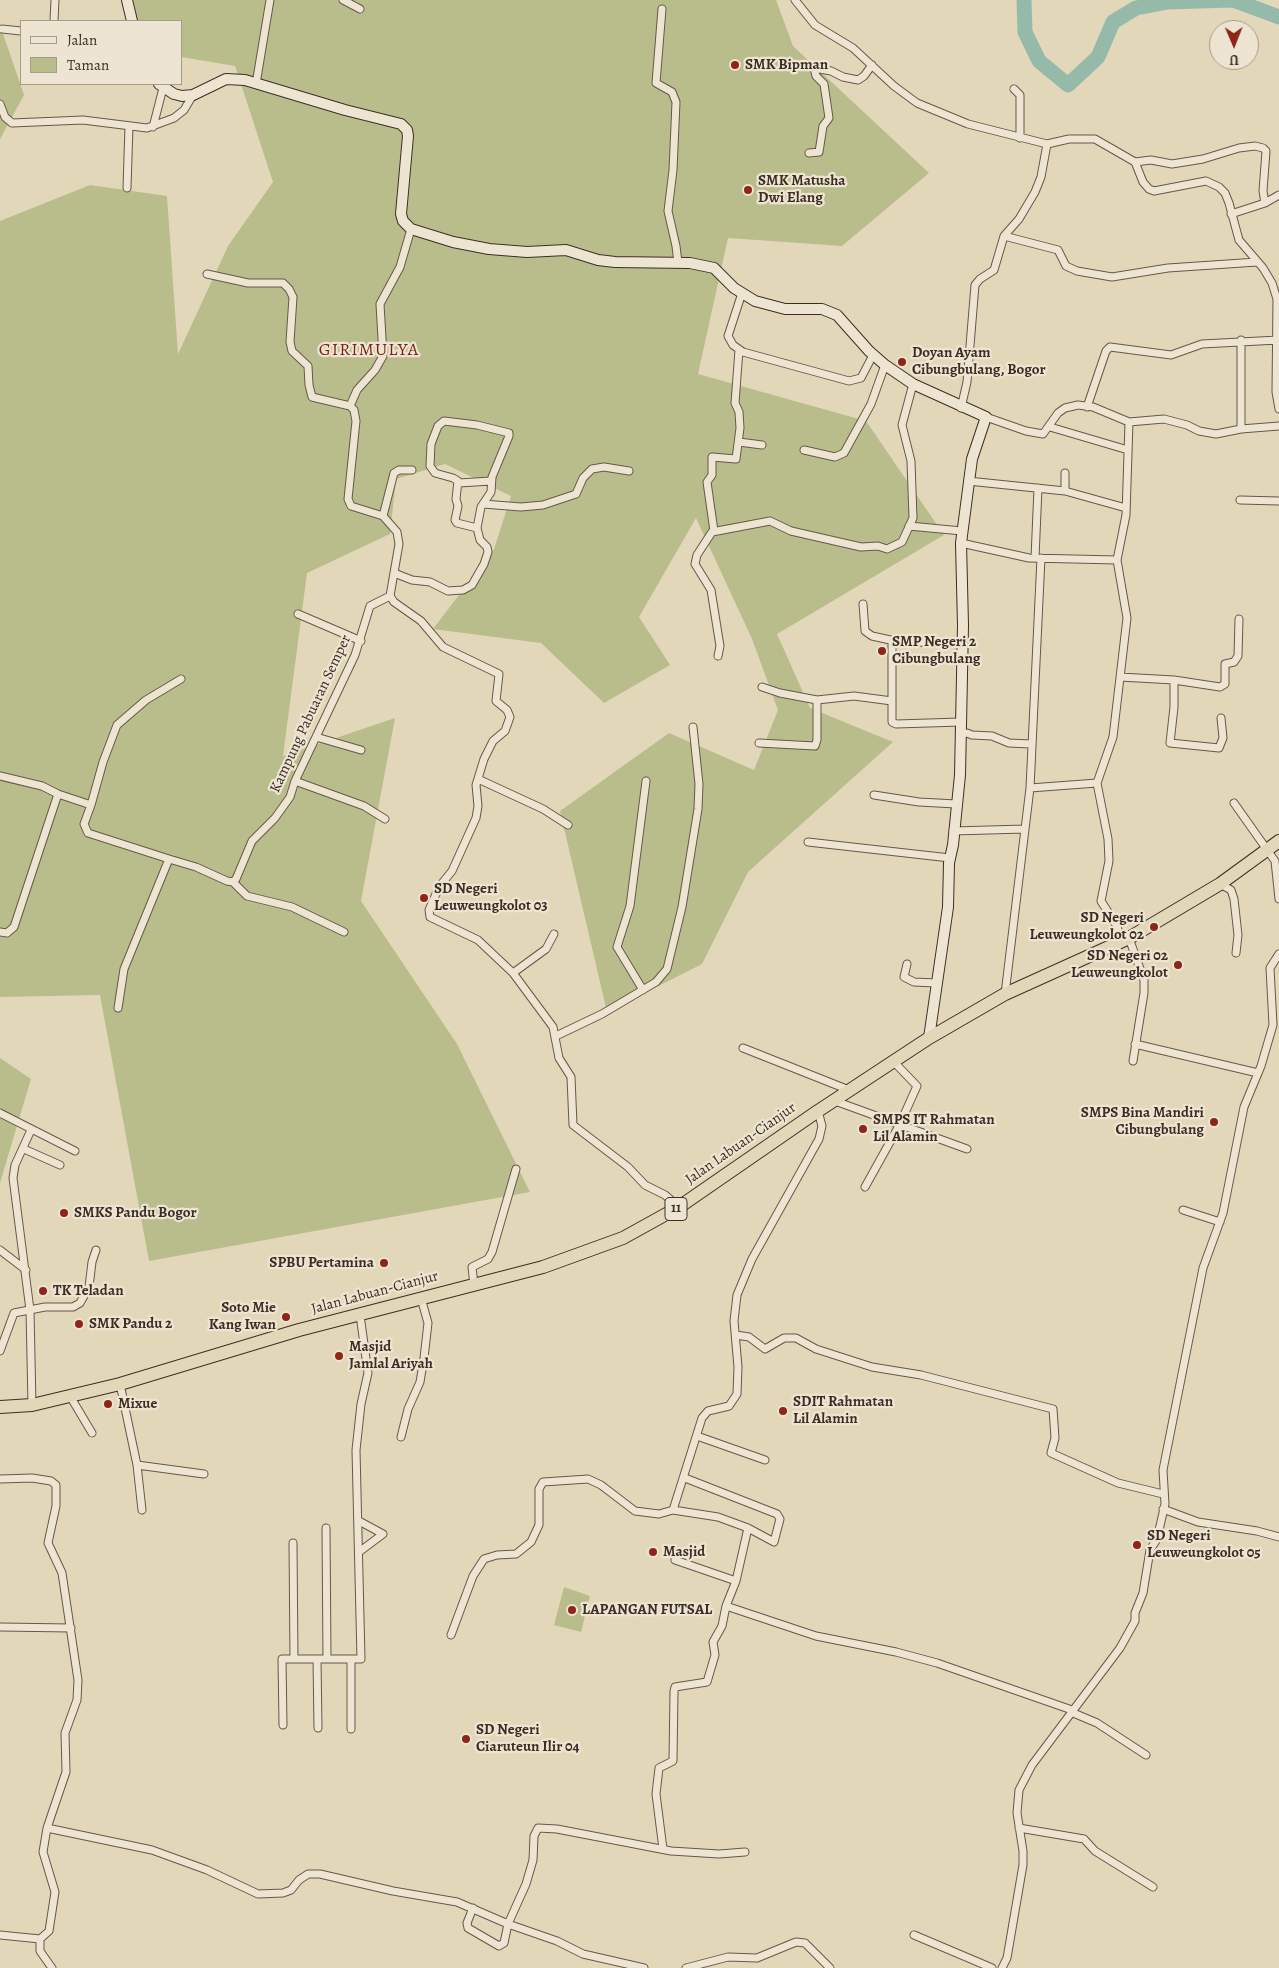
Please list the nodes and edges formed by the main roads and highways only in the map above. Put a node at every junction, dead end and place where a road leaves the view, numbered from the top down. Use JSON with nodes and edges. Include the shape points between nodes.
{"nodes":[{"id":1,"x":1279,"y":842,"type":"edge"},
{"id":2,"x":0,"y":1407,"type":"edge"}],
"edges":[{"from":1,"to":2,"type":"highway","name":"Jalan Labuan-Cianjur","number":"11","via":[[1220,884],[1125,940],[1005,994],[929,1038],[679,1207],[623,1238],[543,1267],[299,1330],[120,1384],[32,1405]]}]}
